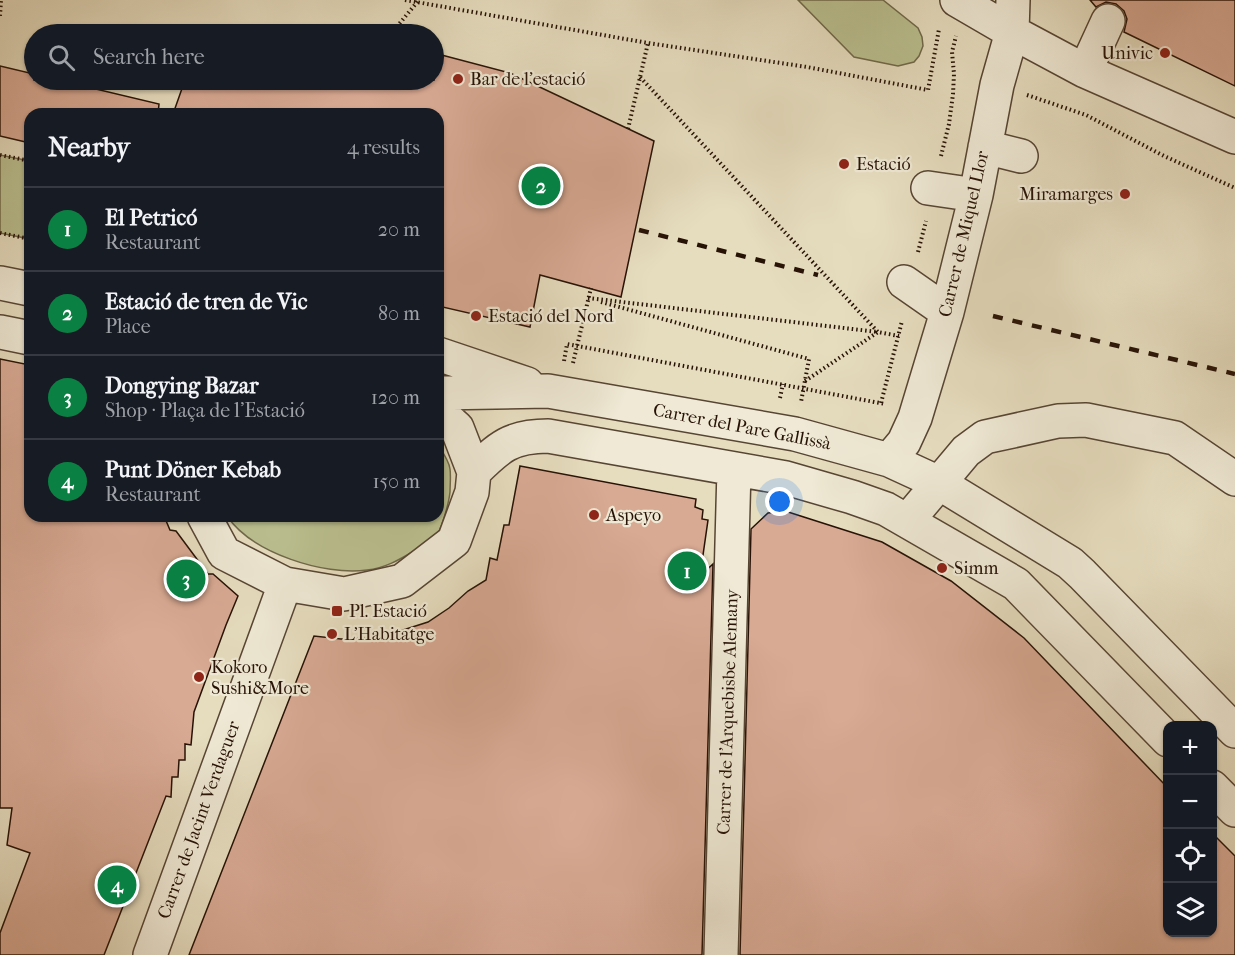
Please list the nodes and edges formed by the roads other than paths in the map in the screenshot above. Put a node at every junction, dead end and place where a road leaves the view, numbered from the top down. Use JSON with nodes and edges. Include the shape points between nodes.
{"nodes":[{"id":1,"x":957,"y":0,"type":"edge"},
{"id":2,"x":1013,"y":0,"type":"edge"},
{"id":3,"x":1108,"y":21,"type":"dead end"},
{"id":4,"x":1012,"y":32,"type":"junction"},
{"id":5,"x":1085,"y":71,"type":"junction"},
{"id":6,"x":1235,"y":137,"type":"edge"},
{"id":7,"x":985,"y":147,"type":"junction"},
{"id":8,"x":1020,"y":156,"type":"dead end"},
{"id":9,"x":931,"y":189,"type":"road end"},
{"id":10,"x":976,"y":195,"type":"junction"},
{"id":11,"x":0,"y":283,"type":"edge"},
{"id":12,"x":907,"y":284,"type":"road end"},
{"id":13,"x":24,"y":288,"type":"edge"},
{"id":14,"x":947,"y":312,"type":"junction"},
{"id":15,"x":0,"y":332,"type":"edge"},
{"id":16,"x":24,"y":337,"type":"edge"},
{"id":17,"x":444,"y":356,"type":"edge"},
{"id":18,"x":548,"y":392,"type":"junction"},
{"id":19,"x":444,"y":393,"type":"edge"},
{"id":20,"x":444,"y":416,"type":"edge"},
{"id":21,"x":889,"y":460,"type":"junction"},
{"id":22,"x":734,"y":469,"type":"junction"},
{"id":23,"x":474,"y":472,"type":"junction"},
{"id":24,"x":1235,"y":479,"type":"edge"},
{"id":25,"x":939,"y":483,"type":"junction"},
{"id":26,"x":908,"y":520,"type":"junction"},
{"id":27,"x":207,"y":522,"type":"edge"},
{"id":28,"x":1047,"y":549,"type":"junction"},
{"id":29,"x":285,"y":584,"type":"junction"},
{"id":30,"x":1235,"y":706,"type":"edge"},
{"id":31,"x":1235,"y":731,"type":"edge"},
{"id":32,"x":1163,"y":736,"type":"edge"},
{"id":33,"x":1217,"y":792,"type":"edge"},
{"id":34,"x":1235,"y":810,"type":"edge"},
{"id":35,"x":150,"y":955,"type":"edge"},
{"id":36,"x":721,"y":955,"type":"edge"}],
"edges":[{"from":1,"to":4,"type":"street"},
{"from":2,"to":4,"type":"street","name":"Carrer de Miquel Llor"},
{"from":3,"to":5,"type":"street"},
{"from":4,"to":5,"type":"street"},
{"from":4,"to":7,"type":"street","name":"Carrer de Miquel Llor"},
{"from":5,"to":6,"type":"street"},
{"from":7,"to":8,"type":"street"},
{"from":7,"to":10,"type":"street","name":"Carrer de Miquel Llor"},
{"from":9,"to":10,"type":"street"},
{"from":10,"to":14,"type":"street","name":"Carrer de Miquel Llor"},
{"from":11,"to":13,"type":"street"},
{"from":12,"to":14,"type":"street"},
{"from":14,"to":21,"type":"street","name":"Carrer de Miquel Llor","via":[[915,418],[904,442]]},
{"from":15,"to":16,"type":"street"},
{"from":17,"to":18,"type":"street"},
{"from":18,"to":19,"type":"street","name":"Carrer del Pare Gallissà"},
{"from":18,"to":21,"type":"street","name":"Carrer del Pare Gallissà","via":[[797,420]]},
{"from":20,"to":23,"type":"street","via":[[457,428]]},
{"from":21,"to":25,"type":"street","name":"Carrer del Pare Gallissà"},
{"from":22,"to":23,"type":"street","via":[[532,436],[507,444]]},
{"from":22,"to":26,"type":"street","via":[[786,478],[868,501]]},
{"from":22,"to":36,"type":"street","name":"Carrer de l'Arquebisbe Alemany"},
{"from":23,"to":29,"type":"street","via":[[472,492],[454,541],[402,581],[344,594]]},
{"from":24,"to":25,"type":"street","via":[[1175,438],[1086,420],[1058,421],[985,437],[966,451]]},
{"from":25,"to":26,"type":"street"},
{"from":25,"to":28,"type":"street","name":"Carrer del Pare Gallissà"},
{"from":26,"to":32,"type":"street","via":[[1016,584]]},
{"from":27,"to":29,"type":"street","via":[[224,553]]},
{"from":28,"to":30,"type":"street","via":[[1078,549]]},
{"from":28,"to":31,"type":"street","name":"Carrer del Pare Gallissà","via":[[1082,574]]},
{"from":29,"to":35,"type":"street","name":"Carrer de Jacint Verdaguer"},
{"from":33,"to":34,"type":"street"}]}
